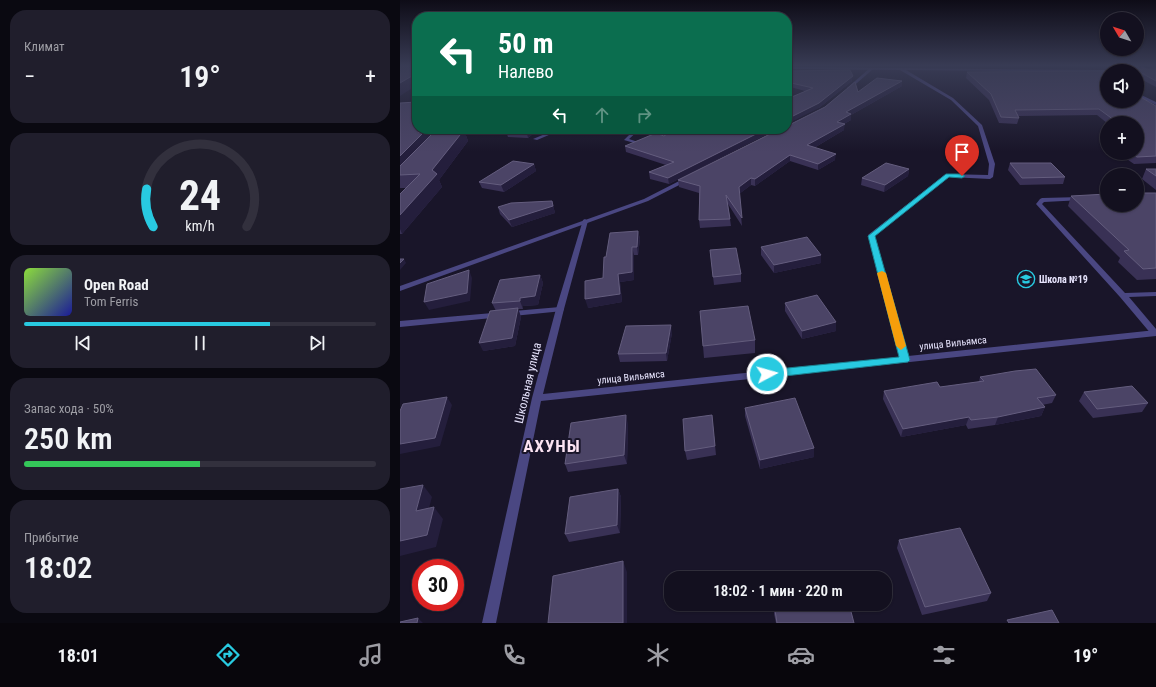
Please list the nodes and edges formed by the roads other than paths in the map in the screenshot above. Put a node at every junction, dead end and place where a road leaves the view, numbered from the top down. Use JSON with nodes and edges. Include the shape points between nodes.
{"nodes":[{"id":1,"x":944,"y":94,"type":"edge"},
{"id":2,"x":1144,"y":98,"type":"edge"},
{"id":3,"x":1156,"y":104,"type":"edge"},
{"id":4,"x":540,"y":134,"type":"edge"},
{"id":5,"x":547,"y":134,"type":"edge"},
{"id":6,"x":633,"y":134,"type":"edge"},
{"id":7,"x":639,"y":144,"type":"edge"},
{"id":8,"x":694,"y":175,"type":"edge"},
{"id":9,"x":1085,"y":199,"type":"edge"},
{"id":10,"x":585,"y":221,"type":"junction"},
{"id":11,"x":400,"y":289,"type":"edge"},
{"id":12,"x":1156,"y":294,"type":"edge"},
{"id":13,"x":1123,"y":295,"type":"junction"},
{"id":14,"x":560,"y":308,"type":"junction"},
{"id":15,"x":400,"y":324,"type":"edge"},
{"id":16,"x":1155,"y":333,"type":"edge"},
{"id":17,"x":905,"y":360,"type":"junction"},
{"id":18,"x":537,"y":398,"type":"junction"},
{"id":19,"x":489,"y":623,"type":"edge"}],
"edges":[{"from":1,"to":17,"type":"street","via":[[980,126],[992,164],[990,177],[948,175],[871,236]]},
{"from":2,"to":3,"type":"street"},
{"from":4,"to":5,"type":"street","via":[[535,138]]},
{"from":6,"to":7,"type":"street","via":[[626,140]]},
{"from":8,"to":10,"type":"street","via":[[646,200]]},
{"from":9,"to":13,"type":"street","via":[[1042,200],[1039,204]]},
{"from":10,"to":11,"type":"street"},
{"from":10,"to":14,"type":"street","name":"Школьная улица"},
{"from":12,"to":13,"type":"street"},
{"from":13,"to":16,"type":"street"},
{"from":14,"to":15,"type":"street"},
{"from":14,"to":18,"type":"street","name":"Школьная улица"},
{"from":16,"to":17,"type":"street","name":"улица Вильямса"},
{"from":17,"to":18,"type":"street","name":"улица Вильямса"},
{"from":18,"to":19,"type":"street","name":"Школьная улица"}]}
